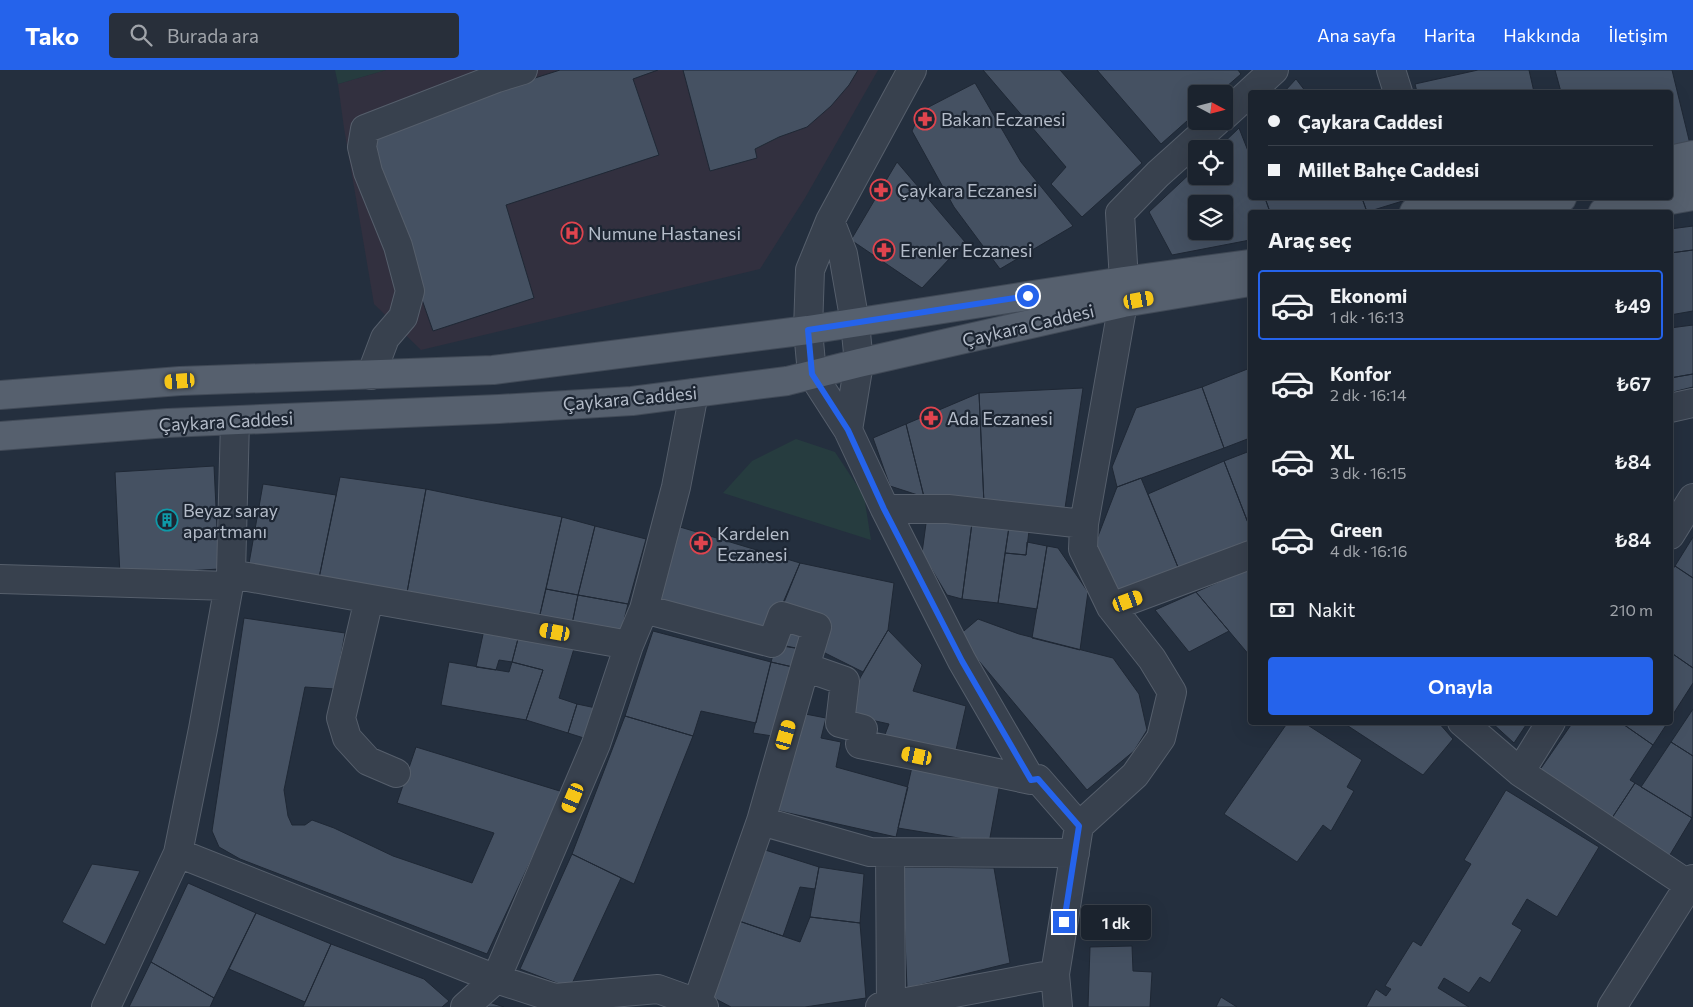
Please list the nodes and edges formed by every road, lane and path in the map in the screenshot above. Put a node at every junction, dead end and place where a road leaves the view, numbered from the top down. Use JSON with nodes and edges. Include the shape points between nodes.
{"nodes":[{"id":1,"x":523,"y":70,"type":"edge"},
{"id":2,"x":912,"y":70,"type":"edge"},
{"id":3,"x":1391,"y":70,"type":"edge"},
{"id":4,"x":1269,"y":72,"type":"edge"},
{"id":5,"x":1251,"y":90,"type":"edge"},
{"id":6,"x":1397,"y":90,"type":"edge"},
{"id":7,"x":1248,"y":93,"type":"edge"},
{"id":8,"x":1233,"y":107,"type":"edge"},
{"id":9,"x":1208,"y":130,"type":"edge"},
{"id":10,"x":1693,"y":155,"type":"edge"},
{"id":11,"x":1673,"y":159,"type":"edge"},
{"id":12,"x":1693,"y":175,"type":"edge"},
{"id":13,"x":1673,"y":178,"type":"edge"},
{"id":14,"x":1693,"y":196,"type":"edge"},
{"id":15,"x":1469,"y":200,"type":"edge"},
{"id":16,"x":1552,"y":200,"type":"edge"},
{"id":17,"x":1670,"y":200,"type":"edge"},
{"id":18,"x":1673,"y":200,"type":"edge"},
{"id":19,"x":1424,"y":206,"type":"edge"},
{"id":20,"x":1504,"y":210,"type":"edge"},
{"id":21,"x":1614,"y":210,"type":"edge"},
{"id":22,"x":830,"y":221,"type":"junction"},
{"id":23,"x":1248,"y":268,"type":"edge"},
{"id":24,"x":1123,"y":292,"type":"junction"},
{"id":25,"x":855,"y":323,"type":"junction"},
{"id":26,"x":808,"y":330,"type":"junction"},
{"id":27,"x":859,"y":363,"type":"junction"},
{"id":28,"x":812,"y":374,"type":"junction"},
{"id":29,"x":371,"y":375,"type":"junction"},
{"id":30,"x":694,"y":393,"type":"junction"},
{"id":31,"x":0,"y":395,"type":"edge"},
{"id":32,"x":1693,"y":403,"type":"edge"},
{"id":33,"x":1673,"y":407,"type":"edge"},
{"id":34,"x":235,"y":421,"type":"junction"},
{"id":35,"x":848,"y":430,"type":"junction"},
{"id":36,"x":0,"y":436,"type":"edge"},
{"id":37,"x":1693,"y":498,"type":"edge"},
{"id":38,"x":884,"y":509,"type":"junction"},
{"id":39,"x":1084,"y":524,"type":"junction"},
{"id":40,"x":1673,"y":530,"type":"edge"},
{"id":41,"x":1248,"y":556,"type":"edge"},
{"id":42,"x":0,"y":579,"type":"edge"},
{"id":43,"x":230,"y":580,"type":"junction"},
{"id":44,"x":369,"y":599,"type":"junction"},
{"id":45,"x":1111,"y":607,"type":"junction"},
{"id":46,"x":644,"y":609,"type":"junction"},
{"id":47,"x":629,"y":645,"type":"junction"},
{"id":48,"x":805,"y":667,"type":"junction"},
{"id":49,"x":1465,"y":725,"type":"edge"},
{"id":50,"x":1549,"y":725,"type":"edge"},
{"id":51,"x":1520,"y":772,"type":"junction"},
{"id":52,"x":396,"y":773,"type":"dead end"},
{"id":53,"x":1031,"y":780,"type":"junction"},
{"id":54,"x":761,"y":821,"type":"junction"},
{"id":55,"x":1079,"y":826,"type":"junction"},
{"id":56,"x":890,"y":852,"type":"junction"},
{"id":57,"x":178,"y":853,"type":"junction"},
{"id":58,"x":1075,"y":853,"type":"junction"},
{"id":59,"x":1692,"y":885,"type":"edge"},
{"id":60,"x":1055,"y":974,"type":"junction"},
{"id":61,"x":496,"y":979,"type":"junction"},
{"id":62,"x":623,"y":999,"type":"edge"},
{"id":63,"x":700,"y":1005,"type":"edge"},
{"id":64,"x":887,"y":1006,"type":"edge"},
{"id":65,"x":106,"y":1007,"type":"edge"},
{"id":66,"x":465,"y":1007,"type":"edge"},
{"id":67,"x":1058,"y":1007,"type":"edge"},
{"id":68,"x":1612,"y":1007,"type":"edge"}],
"edges":[{"from":1,"to":29,"type":"street","via":[[365,129],[362,147],[368,172],[398,246],[410,291],[403,316],[385,338]]},
{"from":2,"to":22,"type":"street"},
{"from":3,"to":6,"type":"street"},
{"from":4,"to":5,"type":"street"},
{"from":7,"to":8,"type":"street"},
{"from":9,"to":24,"type":"street","via":[[1120,213]]},
{"from":10,"to":11,"type":"main road"},
{"from":12,"to":13,"type":"main road"},
{"from":14,"to":18,"type":"main road"},
{"from":15,"to":19,"type":"main road"},
{"from":16,"to":20,"type":"main road"},
{"from":17,"to":21,"type":"main road"},
{"from":22,"to":25,"type":"street","via":[[843,254]]},
{"from":22,"to":26,"type":"street","via":[[810,270]]},
{"from":23,"to":24,"type":"main road","name":"Çaykara Caddesi"},
{"from":24,"to":25,"type":"main road","name":"Çaykara Caddesi"},
{"from":24,"to":27,"type":"main road","name":"Çaykara Caddesi"},
{"from":24,"to":39,"type":"street"},
{"from":25,"to":26,"type":"main road","name":"Çaykara Caddesi"},
{"from":25,"to":27,"type":"street"},
{"from":26,"to":28,"type":"street"},
{"from":26,"to":29,"type":"main road","name":"Çaykara Caddesi","via":[[493,370]]},
{"from":27,"to":28,"type":"main road","name":"Çaykara Caddesi"},
{"from":27,"to":35,"type":"street"},
{"from":28,"to":30,"type":"main road","name":"Çaykara Caddesi","via":[[788,381]]},
{"from":28,"to":35,"type":"street"},
{"from":29,"to":31,"type":"main road","name":"Çaykara Caddesi","via":[[180,381]]},
{"from":30,"to":34,"type":"main road","name":"Çaykara Caddesi","via":[[518,408]]},
{"from":30,"to":46,"type":"street","via":[[676,487]]},
{"from":32,"to":33,"type":"street"},
{"from":34,"to":36,"type":"main road","name":"Çaykara Caddesi"},
{"from":34,"to":43,"type":"street"},
{"from":35,"to":38,"type":"street"},
{"from":37,"to":40,"type":"street"},
{"from":38,"to":39,"type":"street","via":[[948,509]]},
{"from":38,"to":53,"type":"street","via":[[962,661]]},
{"from":39,"to":45,"type":"street","via":[[1083,549]]},
{"from":41,"to":45,"type":"street"},
{"from":42,"to":43,"type":"street"},
{"from":43,"to":44,"type":"street"},
{"from":43,"to":57,"type":"street"},
{"from":44,"to":47,"type":"street"},
{"from":44,"to":52,"type":"street","via":[[341,718],[347,738],[368,761]]},
{"from":45,"to":55,"type":"street","via":[[1152,659],[1172,692],[1161,738],[1135,775]]},
{"from":46,"to":47,"type":"street"},
{"from":46,"to":48,"type":"street","via":[[772,643],[782,616],[817,627]]},
{"from":47,"to":61,"type":"street","via":[[596,744]]},
{"from":48,"to":53,"type":"street","via":[[845,681],[840,723],[863,729],[860,744]]},
{"from":48,"to":54,"type":"street"},
{"from":49,"to":51,"type":"street"},
{"from":50,"to":51,"type":"street"},
{"from":51,"to":59,"type":"street"},
{"from":53,"to":55,"type":"street","via":[[1038,779]]},
{"from":54,"to":56,"type":"street","via":[[870,852]]},
{"from":54,"to":63,"type":"street"},
{"from":55,"to":58,"type":"street"},
{"from":56,"to":58,"type":"street"},
{"from":56,"to":64,"type":"street"},
{"from":57,"to":61,"type":"street"},
{"from":57,"to":65,"type":"street"},
{"from":58,"to":60,"type":"street"},
{"from":59,"to":68,"type":"street"},
{"from":60,"to":64,"type":"street"},
{"from":60,"to":67,"type":"street"},
{"from":61,"to":62,"type":"street","via":[[555,998]]},
{"from":61,"to":66,"type":"street"},
{"from":62,"to":63,"type":"street","via":[[658,989]]}]}
